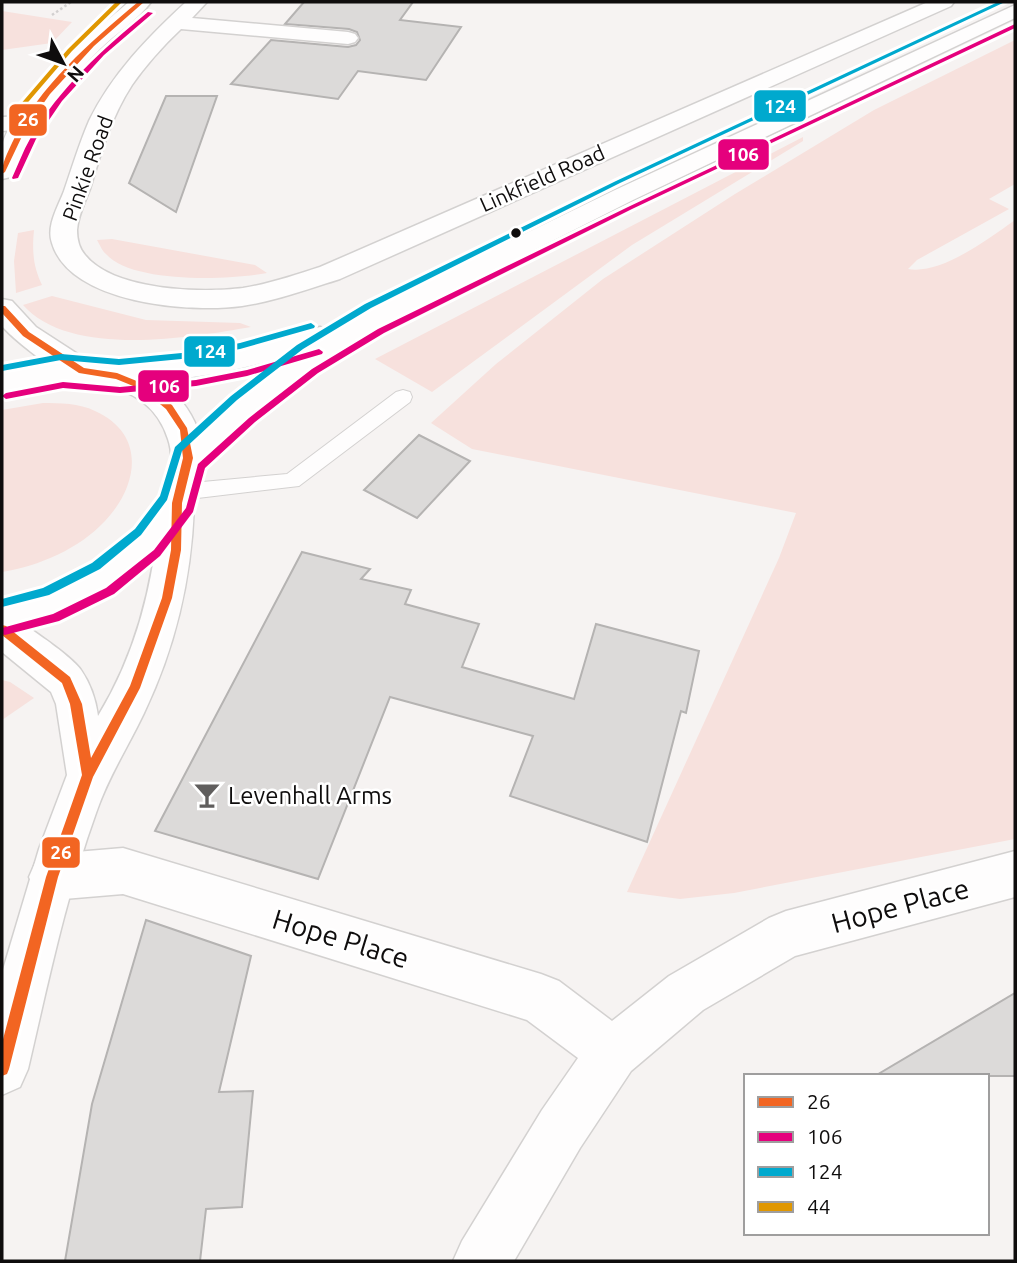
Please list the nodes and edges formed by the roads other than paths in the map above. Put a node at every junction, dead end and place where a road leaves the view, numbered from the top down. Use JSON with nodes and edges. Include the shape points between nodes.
{"nodes":[{"id":1,"x":141,"y":2,"type":"edge"},
{"id":2,"x":197,"y":2,"type":"edge"},
{"id":3,"x":944,"y":2,"type":"edge"},
{"id":4,"x":1015,"y":11,"type":"edge"},
{"id":5,"x":175,"y":22,"type":"junction"},
{"id":6,"x":348,"y":38,"type":"dead end"},
{"id":7,"x":26,"y":123,"type":"junction"},
{"id":8,"x":2,"y":124,"type":"edge"},
{"id":9,"x":2,"y":172,"type":"edge"},
{"id":10,"x":128,"y":289,"type":"joint"},
{"id":11,"x":2,"y":308,"type":"edge"},
{"id":12,"x":374,"y":318,"type":"junction"},
{"id":13,"x":82,"y":371,"type":"junction"},
{"id":14,"x":117,"y":376,"type":"junction"},
{"id":15,"x":2,"y":382,"type":"edge"},
{"id":16,"x":403,"y":397,"type":"dead end"},
{"id":17,"x":188,"y":458,"type":"junction"},
{"id":18,"x":179,"y":498,"type":"junction"},
{"id":19,"x":2,"y":617,"type":"edge"},
{"id":20,"x":2,"y":629,"type":"edge"},
{"id":21,"x":88,"y":775,"type":"junction"},
{"id":22,"x":1015,"y":874,"type":"edge"},
{"id":23,"x":52,"y":877,"type":"junction"},
{"id":24,"x":612,"y":1053,"type":"junction"},
{"id":25,"x":2,"y":1069,"type":"edge"},
{"id":26,"x":482,"y":1261,"type":"edge"}],
"edges":[{"from":1,"to":7,"type":"main road","via":[[108,29]]},
{"from":2,"to":5,"type":"main road","name":"Pinkie Road"},
{"from":3,"to":10,"type":"main road","name":"Linkfield Road","via":[[330,273],[232,298],[173,297]]},
{"from":4,"to":12,"type":"main road","name":"Linkfield Road"},
{"from":5,"to":6,"type":"main road"},
{"from":5,"to":10,"type":"main road","name":"Pinkie Road","via":[[114,97],[65,223],[64,242],[81,267]]},
{"from":7,"to":8,"type":"main road"},
{"from":7,"to":9,"type":"main road"},
{"from":11,"to":13,"type":"main road","via":[[26,334]]},
{"from":12,"to":14,"type":"main road","name":"Linkfield Road","via":[[274,353],[192,369]]},
{"from":12,"to":17,"type":"main road","name":"Linkfield Road","via":[[307,359]]},
{"from":13,"to":14,"type":"main road"},
{"from":13,"to":15,"type":"main road","via":[[31,374]]},
{"from":14,"to":17,"type":"main road","via":[[146,388],[169,407],[184,430]]},
{"from":16,"to":18,"type":"lane","via":[[292,481]]},
{"from":17,"to":18,"type":"main road"},
{"from":18,"to":19,"type":"main road","via":[[148,542],[104,578],[50,605]]},
{"from":18,"to":21,"type":"main road","via":[[167,598],[135,688]]},
{"from":20,"to":21,"type":"main road","via":[[66,680],[76,704]]},
{"from":21,"to":23,"type":"main road"},
{"from":22,"to":24,"type":"main road","name":"Hope Place","via":[[786,935],[686,993]]},
{"from":23,"to":24,"type":"main road","name":"Hope Place","via":[[124,871],[541,999]]},
{"from":23,"to":25,"type":"main road"},
{"from":24,"to":26,"type":"main road","name":"Hope Place"}]}
